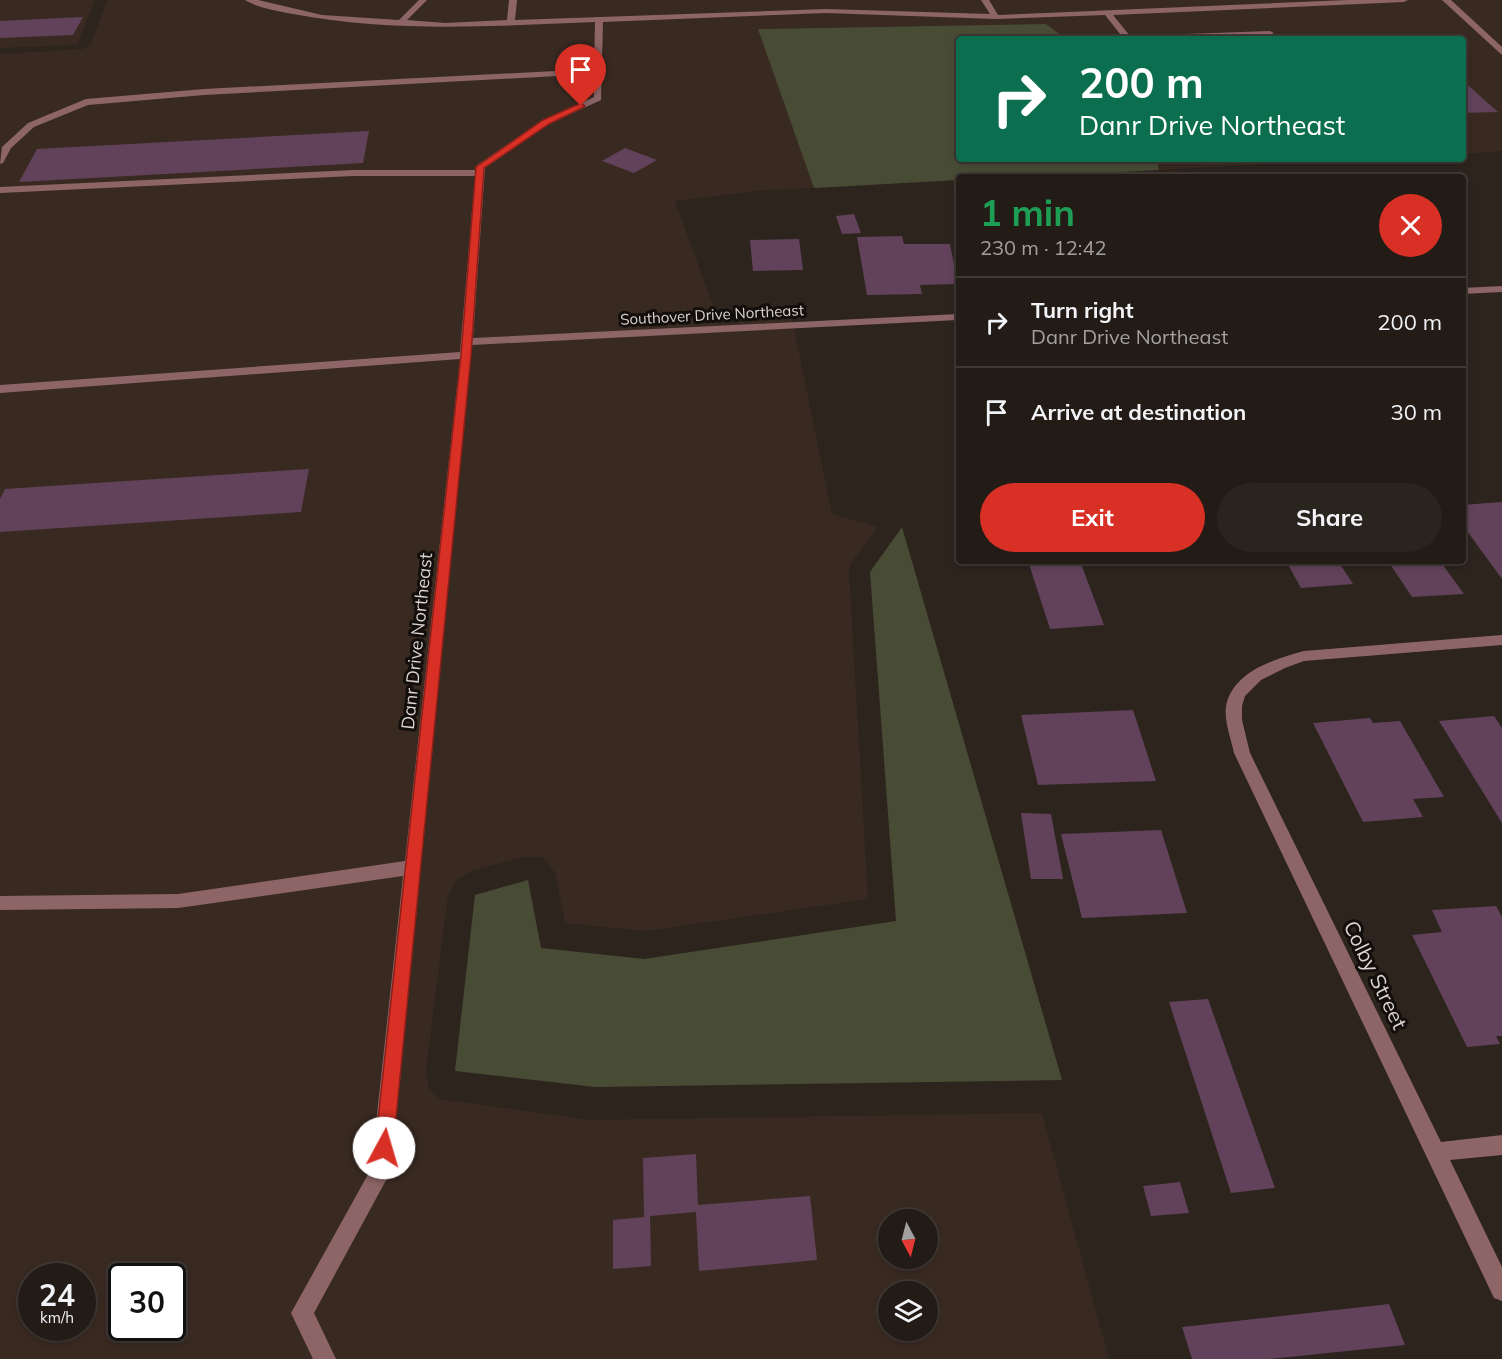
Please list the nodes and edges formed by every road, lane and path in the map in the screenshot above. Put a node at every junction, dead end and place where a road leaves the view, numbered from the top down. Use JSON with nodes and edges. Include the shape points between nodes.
{"nodes":[{"id":1,"x":249,"y":0,"type":"edge"},
{"id":2,"x":423,"y":0,"type":"edge"},
{"id":3,"x":513,"y":0,"type":"edge"},
{"id":4,"x":864,"y":0,"type":"edge"},
{"id":5,"x":986,"y":0,"type":"edge"},
{"id":6,"x":1404,"y":0,"type":"edge"},
{"id":7,"x":1446,"y":0,"type":"edge"},
{"id":8,"x":869,"y":12,"type":"junction"},
{"id":9,"x":1107,"y":12,"type":"junction"},
{"id":10,"x":996,"y":17,"type":"junction"},
{"id":11,"x":599,"y":19,"type":"junction"},
{"id":12,"x":511,"y":22,"type":"junction"},
{"id":13,"x":400,"y":23,"type":"junction"},
{"id":14,"x":1270,"y":33,"type":"dead end"},
{"id":15,"x":1126,"y":36,"type":"edge"},
{"id":16,"x":1199,"y":36,"type":"edge"},
{"id":17,"x":1502,"y":52,"type":"edge"},
{"id":18,"x":598,"y":71,"type":"junction"},
{"id":19,"x":0,"y":161,"type":"edge"},
{"id":20,"x":479,"y":173,"type":"junction"},
{"id":21,"x":0,"y":190,"type":"edge"},
{"id":22,"x":1502,"y":289,"type":"edge"},
{"id":23,"x":1466,"y":291,"type":"edge"},
{"id":24,"x":956,"y":317,"type":"edge"},
{"id":25,"x":467,"y":349,"type":"junction"},
{"id":26,"x":0,"y":389,"type":"edge"},
{"id":27,"x":1502,"y":640,"type":"edge"},
{"id":28,"x":413,"y":867,"type":"junction"},
{"id":29,"x":0,"y":903,"type":"edge"},
{"id":30,"x":1502,"y":1145,"type":"edge"},
{"id":31,"x":1436,"y":1152,"type":"junction"},
{"id":32,"x":1502,"y":1290,"type":"edge"},
{"id":33,"x":324,"y":1359,"type":"edge"}],
"edges":[{"from":1,"to":13,"type":"street","via":[[322,17]]},
{"from":2,"to":13,"type":"street"},
{"from":3,"to":12,"type":"street"},
{"from":4,"to":8,"type":"street"},
{"from":5,"to":10,"type":"street"},
{"from":6,"to":9,"type":"street"},
{"from":7,"to":17,"type":"street","via":[[1488,33]]},
{"from":8,"to":10,"type":"street"},
{"from":8,"to":11,"type":"street"},
{"from":9,"to":10,"type":"street"},
{"from":9,"to":15,"type":"street"},
{"from":11,"to":12,"type":"street"},
{"from":11,"to":18,"type":"street"},
{"from":12,"to":13,"type":"street"},
{"from":14,"to":16,"type":"street"},
{"from":18,"to":19,"type":"street","via":[[86,102],[31,125],[7,147]]},
{"from":18,"to":20,"type":"street","via":[[598,98],[546,122],[480,167]]},
{"from":20,"to":21,"type":"street","via":[[376,172]]},
{"from":20,"to":25,"type":"street","name":"Danr Drive Northeast"},
{"from":22,"to":23,"type":"street"},
{"from":24,"to":25,"type":"street","name":"Southover Drive Northeast"},
{"from":25,"to":26,"type":"street","name":"Southover Drive Northeast"},
{"from":25,"to":28,"type":"street","name":"Danr Drive Northeast"},
{"from":27,"to":31,"type":"street","name":"Colby Street","via":[[1304,656],[1273,665],[1251,678],[1237,698],[1233,718],[1242,753]]},
{"from":28,"to":29,"type":"street","via":[[178,901]]},
{"from":28,"to":33,"type":"street","name":"Danr Drive Northeast","via":[[381,1171],[302,1313]]},
{"from":30,"to":31,"type":"street"},
{"from":31,"to":32,"type":"street","name":"Colby Street"}]}
